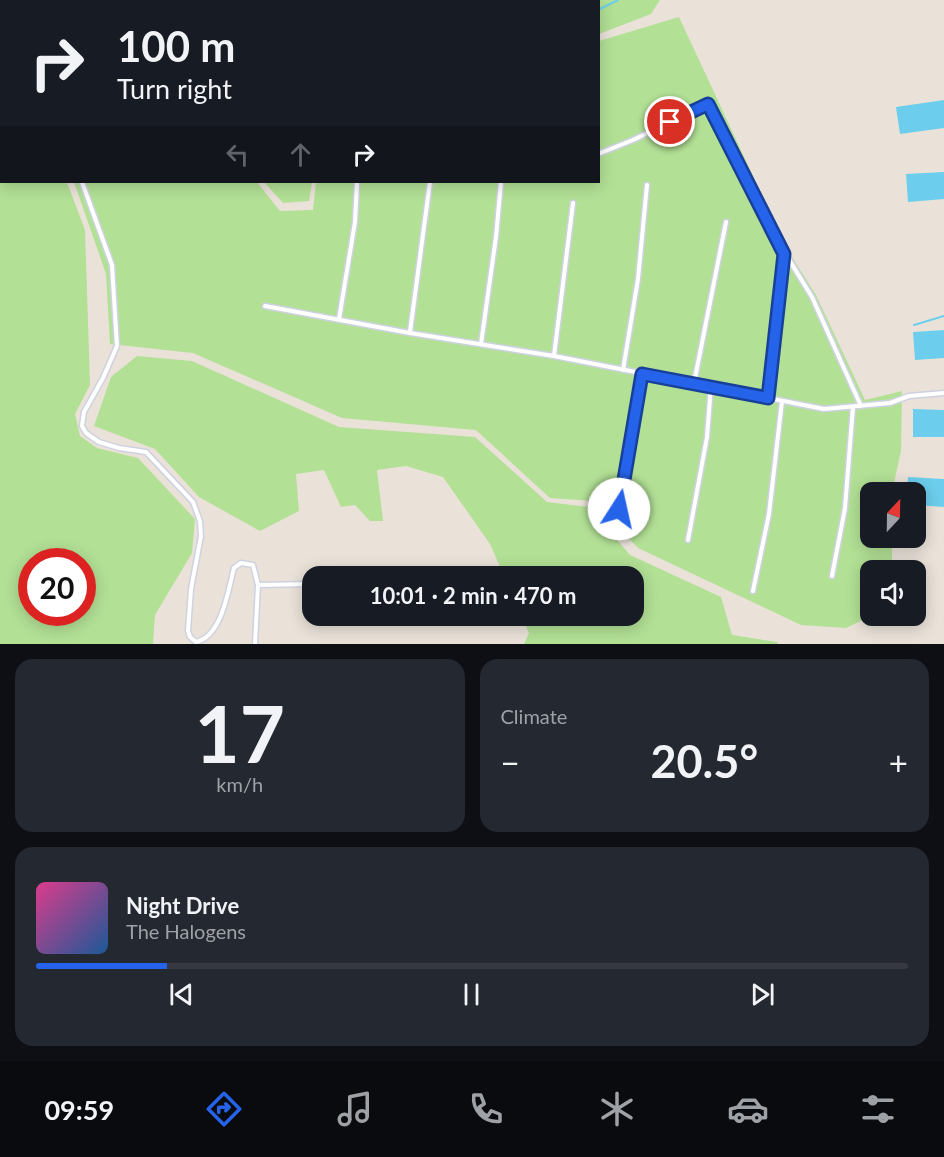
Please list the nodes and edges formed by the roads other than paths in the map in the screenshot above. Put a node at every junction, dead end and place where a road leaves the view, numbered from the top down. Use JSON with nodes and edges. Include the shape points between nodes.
{"nodes":[{"id":1,"x":600,"y":153,"type":"edge"},
{"id":2,"x":82,"y":183,"type":"edge"},
{"id":3,"x":357,"y":183,"type":"edge"},
{"id":4,"x":430,"y":183,"type":"edge"},
{"id":5,"x":501,"y":183,"type":"edge"},
{"id":6,"x":647,"y":185,"type":"dead end"},
{"id":7,"x":573,"y":203,"type":"dead end"},
{"id":8,"x":726,"y":222,"type":"dead end"},
{"id":9,"x":784,"y":254,"type":"junction"},
{"id":10,"x":265,"y":306,"type":"dead end"},
{"id":11,"x":339,"y":319,"type":"junction"},
{"id":12,"x":410,"y":333,"type":"junction"},
{"id":13,"x":481,"y":344,"type":"junction"},
{"id":14,"x":554,"y":356,"type":"junction"},
{"id":15,"x":623,"y":369,"type":"junction"},
{"id":16,"x":642,"y":374,"type":"junction"},
{"id":17,"x":694,"y":383,"type":"junction"},
{"id":18,"x":711,"y":386,"type":"junction"},
{"id":19,"x":944,"y":393,"type":"edge"},
{"id":20,"x":768,"y":398,"type":"junction"},
{"id":21,"x":782,"y":401,"type":"junction"},
{"id":22,"x":861,"y":406,"type":"junction"},
{"id":23,"x":853,"y":407,"type":"junction"},
{"id":24,"x":619,"y":509,"type":"dead end"},
{"id":25,"x":688,"y":540,"type":"dead end"},
{"id":26,"x":832,"y":576,"type":"dead end"},
{"id":27,"x":302,"y":584,"type":"edge"},
{"id":28,"x":258,"y":585,"type":"junction"},
{"id":29,"x":753,"y":591,"type":"dead end"},
{"id":30,"x":255,"y":644,"type":"edge"}],
"edges":[{"from":1,"to":9,"type":"lane","via":[[708,104]]},
{"from":2,"to":28,"type":"lane","via":[[112,266],[117,346],[84,412],[82,426],[99,442],[146,452],[193,502],[201,537],[191,590],[188,631],[193,641],[204,640],[219,621],[234,568],[241,563],[253,565]]},
{"from":3,"to":11,"type":"lane","via":[[355,222]]},
{"from":4,"to":12,"type":"lane"},
{"from":5,"to":13,"type":"lane"},
{"from":6,"to":15,"type":"lane","via":[[638,279]]},
{"from":7,"to":14,"type":"lane"},
{"from":8,"to":17,"type":"lane"},
{"from":9,"to":20,"type":"lane"},
{"from":9,"to":22,"type":"lane","via":[[812,297]]},
{"from":10,"to":11,"type":"lane"},
{"from":11,"to":12,"type":"lane"},
{"from":12,"to":13,"type":"lane"},
{"from":13,"to":14,"type":"lane"},
{"from":14,"to":15,"type":"lane"},
{"from":15,"to":16,"type":"lane"},
{"from":16,"to":17,"type":"lane"},
{"from":16,"to":24,"type":"lane"},
{"from":17,"to":18,"type":"lane"},
{"from":18,"to":20,"type":"lane"},
{"from":18,"to":25,"type":"lane","via":[[707,437]]},
{"from":19,"to":22,"type":"lane"},
{"from":20,"to":21,"type":"lane"},
{"from":21,"to":23,"type":"lane","via":[[824,409]]},
{"from":21,"to":29,"type":"lane","via":[[769,514]]},
{"from":22,"to":23,"type":"lane"},
{"from":23,"to":26,"type":"lane","via":[[845,508]]},
{"from":27,"to":28,"type":"lane"},
{"from":28,"to":30,"type":"lane"}]}
